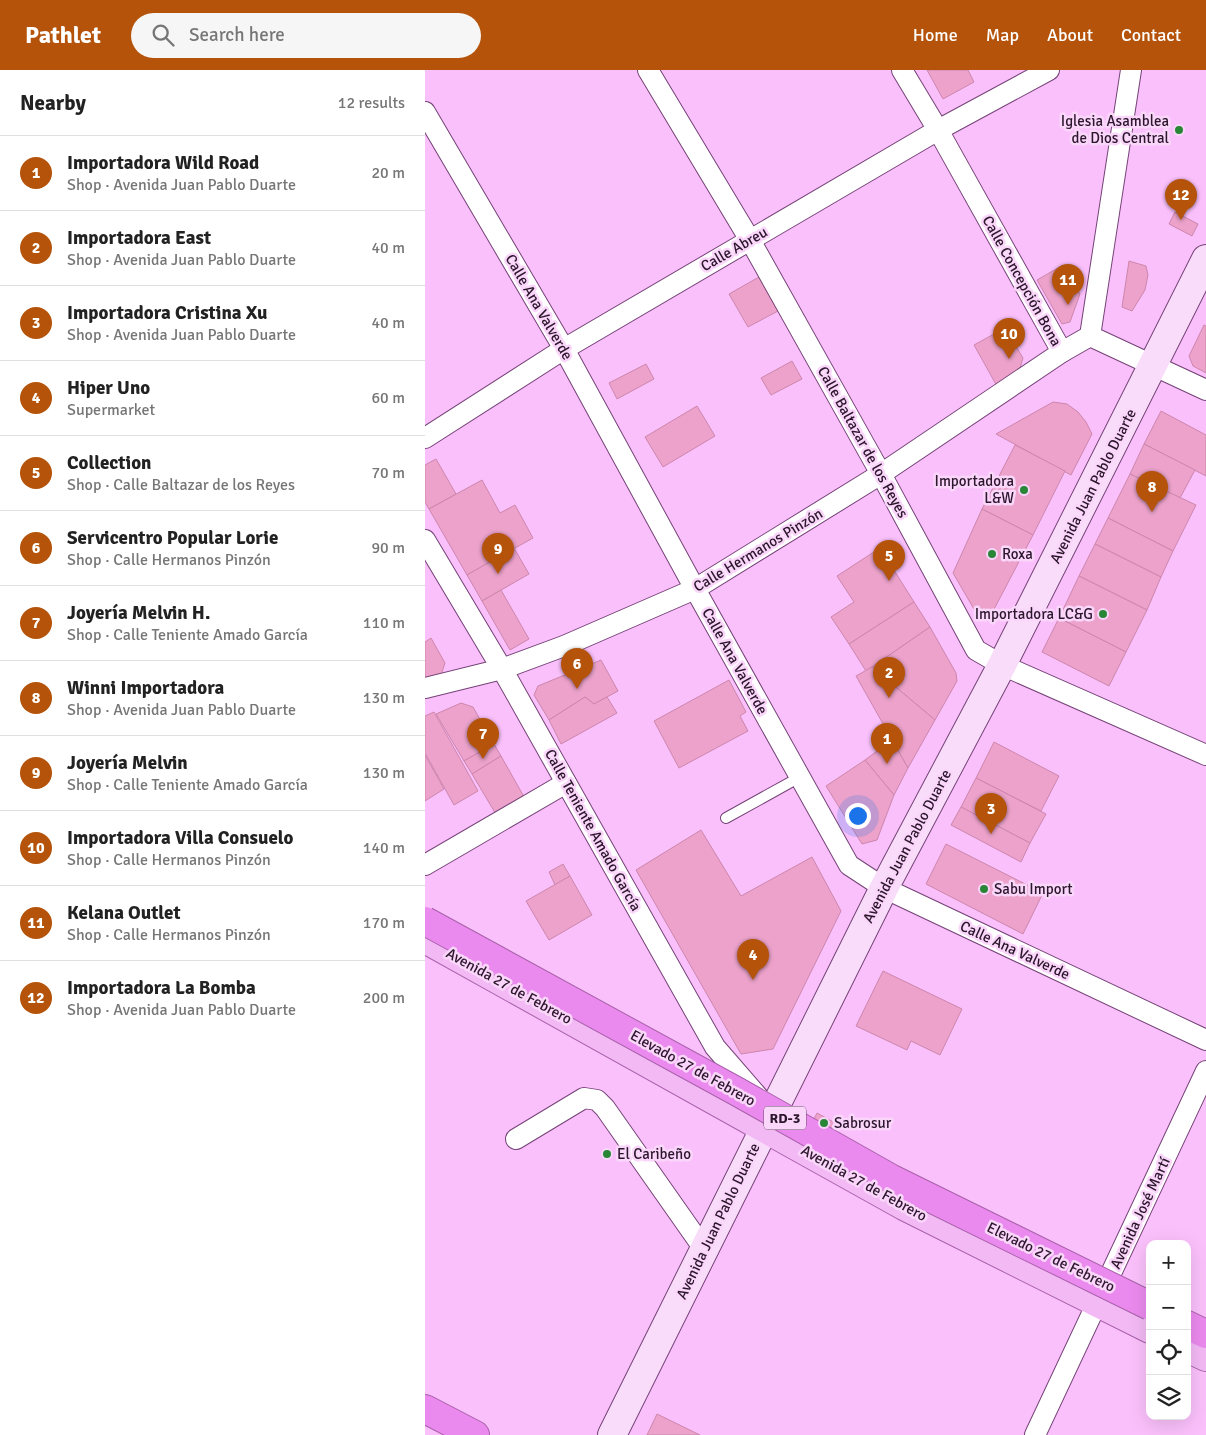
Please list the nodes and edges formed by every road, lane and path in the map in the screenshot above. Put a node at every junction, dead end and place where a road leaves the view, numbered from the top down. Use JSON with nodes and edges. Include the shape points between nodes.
{"nodes":[{"id":1,"x":648,"y":70,"type":"edge"},
{"id":2,"x":902,"y":70,"type":"edge"},
{"id":3,"x":1049,"y":70,"type":"edge"},
{"id":4,"x":1131,"y":70,"type":"edge"},
{"id":5,"x":425,"y":112,"type":"edge"},
{"id":6,"x":938,"y":130,"type":"junction"},
{"id":7,"x":750,"y":240,"type":"junction"},
{"id":8,"x":1206,"y":259,"type":"edge"},
{"id":9,"x":1090,"y":336,"type":"junction"},
{"id":10,"x":564,"y":349,"type":"junction"},
{"id":11,"x":1062,"y":352,"type":"junction"},
{"id":12,"x":1153,"y":366,"type":"junction"},
{"id":13,"x":1206,"y":390,"type":"edge"},
{"id":14,"x":425,"y":438,"type":"edge"},
{"id":15,"x":881,"y":474,"type":"junction"},
{"id":16,"x":425,"y":540,"type":"edge"},
{"id":17,"x":695,"y":589,"type":"junction"},
{"id":18,"x":1002,"y":665,"type":"junction"},
{"id":19,"x":502,"y":669,"type":"junction"},
{"id":20,"x":425,"y":688,"type":"edge"},
{"id":21,"x":1206,"y":755,"type":"edge"},
{"id":22,"x":800,"y":777,"type":"junction"},
{"id":23,"x":566,"y":783,"type":"junction"},
{"id":24,"x":726,"y":818,"type":"dead end"},
{"id":25,"x":425,"y":864,"type":"edge"},
{"id":26,"x":884,"y":888,"type":"junction"},
{"id":27,"x":425,"y":920,"type":"edge"},
{"id":28,"x":425,"y":940,"type":"edge"},
{"id":29,"x":1206,"y":1040,"type":"edge"},
{"id":30,"x":1206,"y":1072,"type":"edge"},
{"id":31,"x":768,"y":1120,"type":"junction"},
{"id":32,"x":516,"y":1139,"type":"dead end"},
{"id":33,"x":704,"y":1249,"type":"junction"},
{"id":34,"x":1097,"y":1302,"type":"junction"},
{"id":35,"x":1146,"y":1304,"type":"edge"},
{"id":36,"x":1146,"y":1327,"type":"edge"},
{"id":37,"x":1191,"y":1327,"type":"edge"},
{"id":38,"x":1206,"y":1334,"type":"edge"},
{"id":39,"x":1191,"y":1350,"type":"edge"},
{"id":40,"x":1206,"y":1357,"type":"edge"},
{"id":41,"x":425,"y":1409,"type":"edge"},
{"id":42,"x":425,"y":1420,"type":"edge"},
{"id":43,"x":456,"y":1435,"type":"edge"},
{"id":44,"x":475,"y":1435,"type":"edge"},
{"id":45,"x":612,"y":1435,"type":"edge"},
{"id":46,"x":1035,"y":1435,"type":"edge"}],
"edges":[{"from":1,"to":7,"type":"street","name":"Calle Baltazar de los Reyes"},
{"from":2,"to":6,"type":"street","name":"Calle Concepción Bona"},
{"from":3,"to":6,"type":"street","name":"Calle Abreu"},
{"from":4,"to":9,"type":"street"},
{"from":5,"to":10,"type":"street","name":"Calle Ana Valverde"},
{"from":6,"to":7,"type":"street","name":"Calle Abreu"},
{"from":6,"to":11,"type":"street","name":"Calle Concepción Bona"},
{"from":7,"to":10,"type":"street","name":"Calle Abreu"},
{"from":7,"to":15,"type":"street","name":"Calle Baltazar de los Reyes"},
{"from":8,"to":12,"type":"main road","name":"Avenida Juan Pablo Duarte"},
{"from":9,"to":11,"type":"street","name":"Calle Concepción Bona"},
{"from":9,"to":12,"type":"street"},
{"from":10,"to":14,"type":"street","name":"Calle Abreu"},
{"from":10,"to":17,"type":"street","name":"Calle Ana Valverde"},
{"from":11,"to":15,"type":"street","name":"Calle Hermanos Pinzón"},
{"from":12,"to":13,"type":"street"},
{"from":12,"to":18,"type":"main road","name":"Avenida Juan Pablo Duarte"},
{"from":15,"to":17,"type":"street","name":"Calle Hermanos Pinzón"},
{"from":15,"to":18,"type":"street","name":"Calle Baltazar de los Reyes","via":[[976,650]]},
{"from":16,"to":19,"type":"street","name":"Calle Teniente Amado García"},
{"from":17,"to":19,"type":"street","name":"Calle Hermanos Pinzón"},
{"from":17,"to":22,"type":"street","name":"Calle Ana Valverde"},
{"from":18,"to":21,"type":"street","name":"Calle Baltazar de los Reyes"},
{"from":18,"to":26,"type":"main road","name":"Avenida Juan Pablo Duarte"},
{"from":19,"to":20,"type":"street","name":"Calle Hermanos Pinzón"},
{"from":19,"to":23,"type":"street","name":"Calle Teniente Amado García"},
{"from":22,"to":24,"type":"lane"},
{"from":22,"to":26,"type":"street","name":"Calle Ana Valverde","via":[[849,864]]},
{"from":23,"to":25,"type":"street"},
{"from":23,"to":31,"type":"street","name":"Calle Teniente Amado García","via":[[715,1047]]},
{"from":26,"to":29,"type":"street","name":"Calle Ana Valverde"},
{"from":26,"to":31,"type":"main road","name":"Avenida Juan Pablo Duarte"},
{"from":27,"to":35,"type":"highway","name":"Elevado 27 de Febrero","number":"RD-3","bridge":true,"via":[[892,1179]]},
{"from":28,"to":31,"type":"main road","name":"Avenida 27 de Febrero","number":"RD-3"},
{"from":30,"to":34,"type":"street","name":"Avenida José Martí"},
{"from":31,"to":33,"type":"main road","name":"Avenida Juan Pablo Duarte"},
{"from":31,"to":34,"type":"main road","name":"Avenida 27 de Febrero","number":"RD-3","via":[[903,1206]]},
{"from":32,"to":33,"type":"street","via":[[584,1098],[597,1100]]},
{"from":33,"to":45,"type":"main road","name":"Avenida Juan Pablo Duarte"},
{"from":34,"to":36,"type":"main road","name":"Avenida 27 de Febrero","number":"RD-3"},
{"from":34,"to":46,"type":"street","name":"Avenida José Martí"},
{"from":37,"to":38,"type":"highway"},
{"from":39,"to":40,"type":"main road"},
{"from":41,"to":44,"type":"highway"},
{"from":42,"to":43,"type":"main road"}]}
